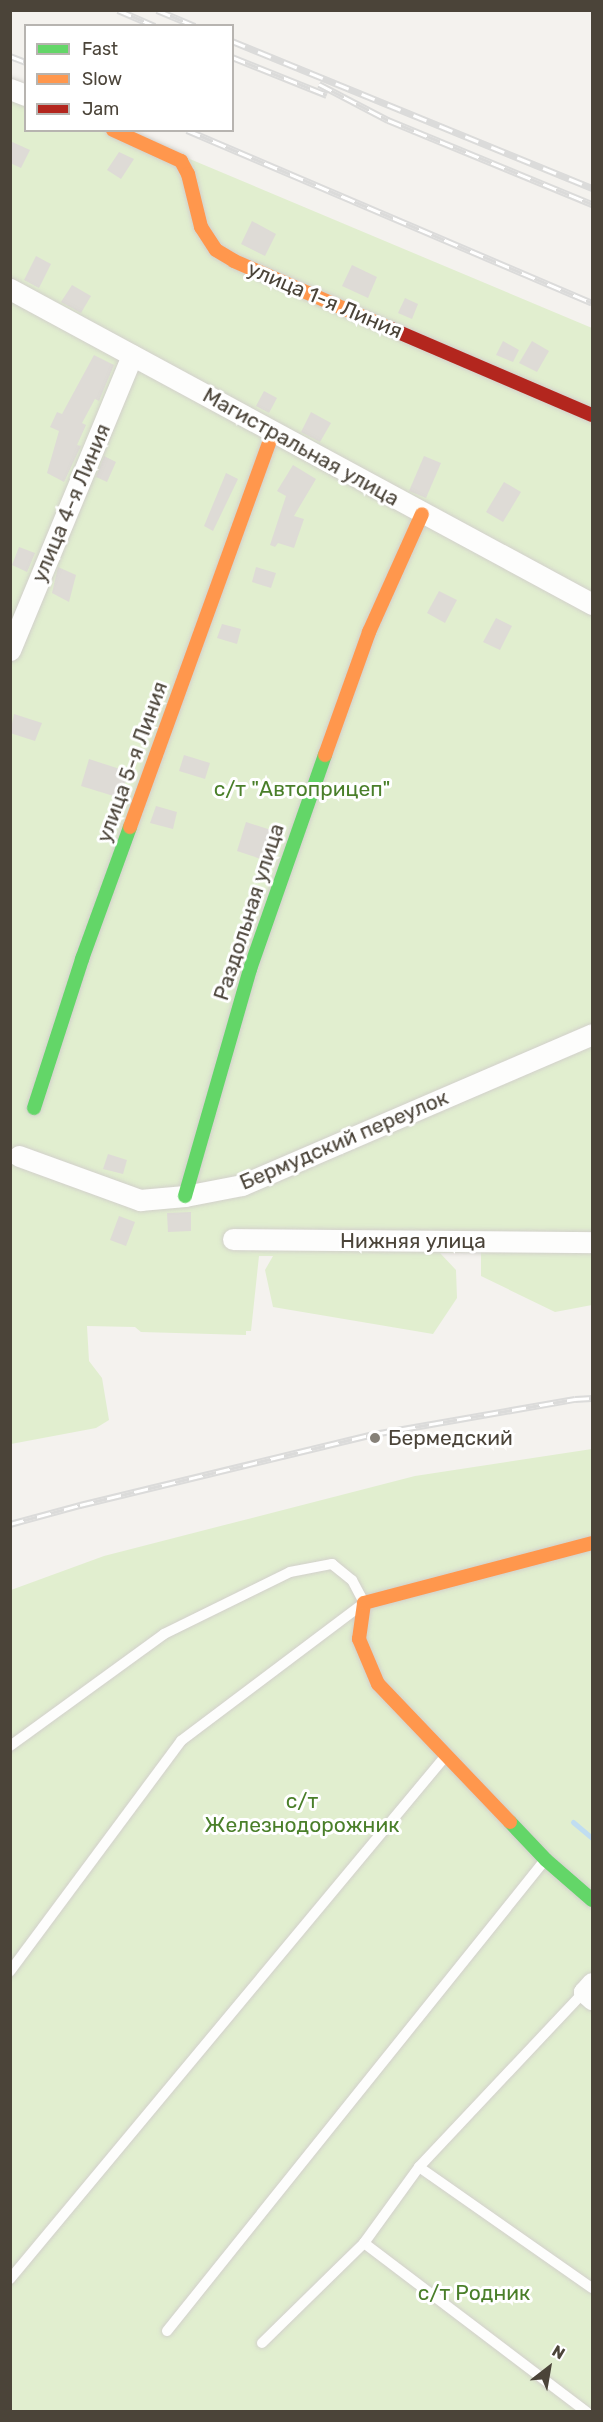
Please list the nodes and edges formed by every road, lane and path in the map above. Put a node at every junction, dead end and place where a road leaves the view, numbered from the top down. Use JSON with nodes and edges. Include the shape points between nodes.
{"nodes":[{"id":1,"x":10,"y":88,"type":"edge"},
{"id":2,"x":24,"y":94,"type":"edge"},
{"id":3,"x":117,"y":132,"type":"edge"},
{"id":4,"x":10,"y":289,"type":"edge"},
{"id":5,"x":132,"y":355,"type":"junction"},
{"id":6,"x":592,"y":415,"type":"edge"},
{"id":7,"x":273,"y":432,"type":"junction"},
{"id":8,"x":422,"y":514,"type":"junction"},
{"id":9,"x":592,"y":604,"type":"edge"},
{"id":10,"x":10,"y":650,"type":"edge"},
{"id":11,"x":592,"y":1034,"type":"edge"},
{"id":12,"x":34,"y":1108,"type":"dead end"},
{"id":13,"x":19,"y":1156,"type":"dead end"},
{"id":14,"x":185,"y":1196,"type":"junction"},
{"id":15,"x":233,"y":1239,"type":"dead end"},
{"id":16,"x":592,"y":1242,"type":"edge"},
{"id":17,"x":592,"y":1543,"type":"edge"},
{"id":18,"x":364,"y":1603,"type":"junction"},
{"id":19,"x":10,"y":1746,"type":"edge"},
{"id":20,"x":447,"y":1755,"type":"junction"},
{"id":21,"x":546,"y":1860,"type":"junction"},
{"id":22,"x":592,"y":1900,"type":"edge"},
{"id":23,"x":10,"y":1971,"type":"edge"},
{"id":24,"x":590,"y":1991,"type":"edge"},
{"id":25,"x":419,"y":2167,"type":"junction"},
{"id":26,"x":364,"y":2243,"type":"junction"},
{"id":27,"x":10,"y":2279,"type":"edge"},
{"id":28,"x":592,"y":2288,"type":"edge"},
{"id":29,"x":167,"y":2331,"type":"dead end"},
{"id":30,"x":262,"y":2343,"type":"dead end"},
{"id":31,"x":587,"y":2412,"type":"edge"}],
"edges":[{"from":1,"to":2,"type":"street"},
{"from":3,"to":6,"type":"street","name":"улица 1-я Линия","via":[[182,161],[207,240],[234,261]]},
{"from":4,"to":5,"type":"street","name":"Магистральная улица"},
{"from":5,"to":7,"type":"street","name":"Магистральная улица"},
{"from":5,"to":10,"type":"street","name":"улица 4-я Линия"},
{"from":7,"to":8,"type":"street","name":"Магистральная улица"},
{"from":7,"to":12,"type":"street","name":"улица 5-я Линия","via":[[82,959]]},
{"from":8,"to":9,"type":"street","name":"Магистральная улица"},
{"from":8,"to":14,"type":"street","name":"Раздольная улица","via":[[369,632],[250,969]]},
{"from":11,"to":14,"type":"street","name":"Бермудский переулок","via":[[242,1185]]},
{"from":13,"to":14,"type":"street","name":"Бермудский переулок","via":[[140,1200]]},
{"from":15,"to":16,"type":"street","name":"Нижняя улица"},
{"from":17,"to":18,"type":"street"},
{"from":18,"to":19,"type":"lane","via":[[352,1580],[332,1564],[290,1572],[164,1634]]},
{"from":18,"to":20,"type":"street","via":[[359,1639],[378,1684]]},
{"from":18,"to":23,"type":"lane","via":[[181,1741]]},
{"from":20,"to":21,"type":"street"},
{"from":20,"to":27,"type":"lane"},
{"from":21,"to":22,"type":"street"},
{"from":21,"to":29,"type":"lane"},
{"from":24,"to":25,"type":"lane"},
{"from":25,"to":26,"type":"lane"},
{"from":25,"to":28,"type":"lane"},
{"from":26,"to":30,"type":"lane"},
{"from":26,"to":31,"type":"lane"}]}
